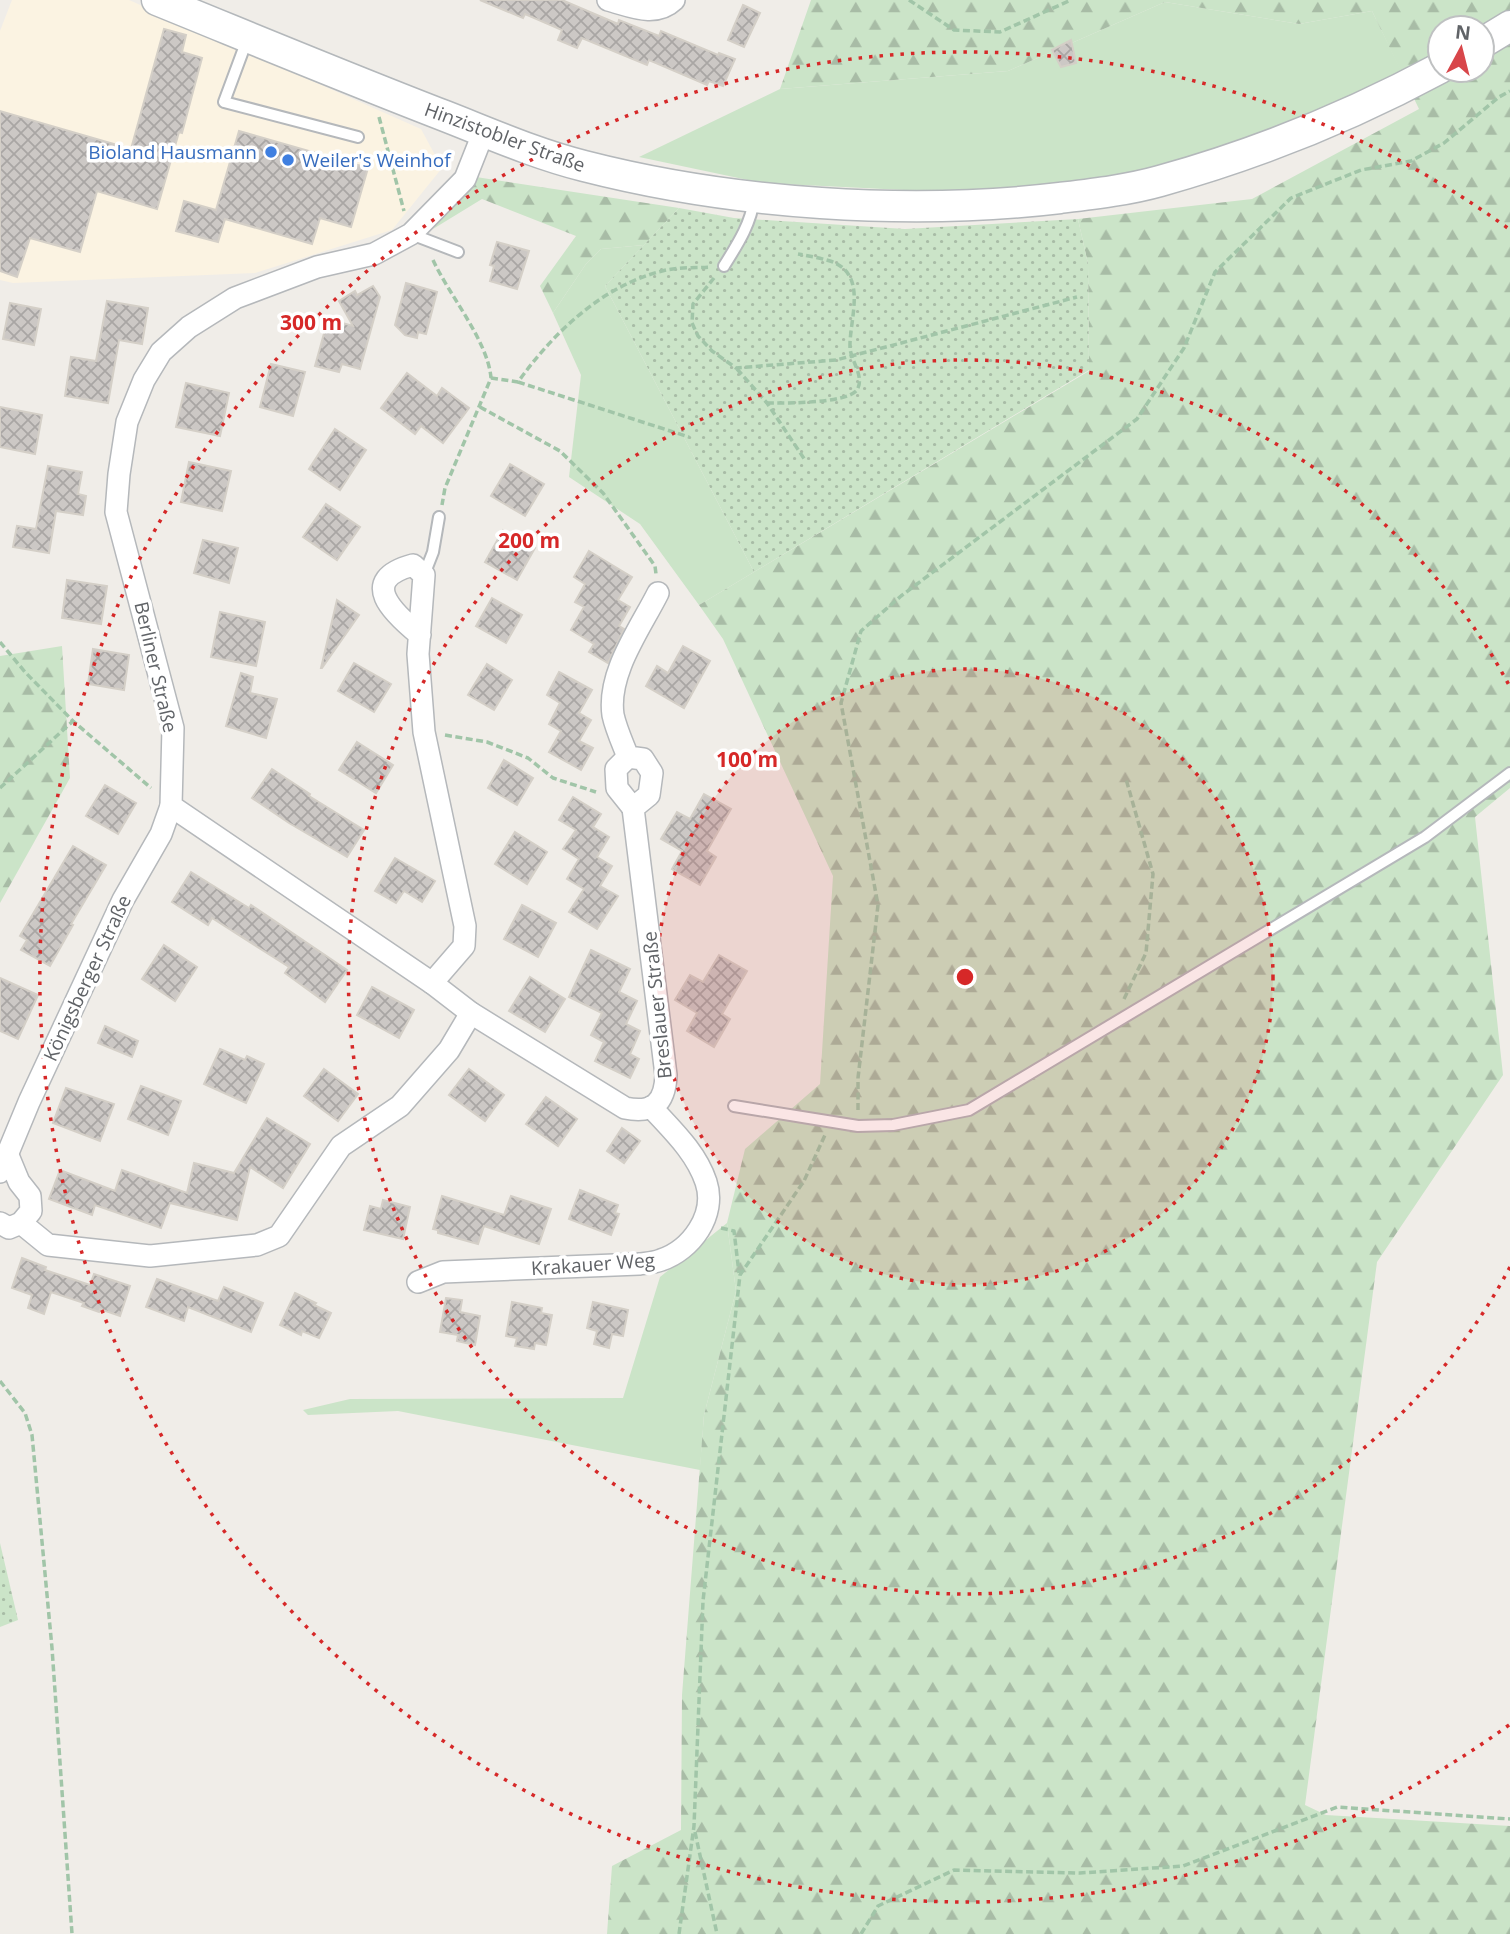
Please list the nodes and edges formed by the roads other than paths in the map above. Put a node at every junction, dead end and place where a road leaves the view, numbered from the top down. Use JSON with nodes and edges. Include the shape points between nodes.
{"nodes":[{"id":1,"x":157,"y":0,"type":"edge"},
{"id":2,"x":608,"y":0,"type":"edge"},
{"id":3,"x":674,"y":0,"type":"edge"},
{"id":4,"x":248,"y":37,"type":"junction"},
{"id":5,"x":1426,"y":75,"type":"edge"},
{"id":6,"x":484,"y":131,"type":"junction"},
{"id":7,"x":358,"y":137,"type":"dead end"},
{"id":8,"x":755,"y":196,"type":"junction"},
{"id":9,"x":411,"y":234,"type":"junction"},
{"id":10,"x":458,"y":252,"type":"dead end"},
{"id":11,"x":724,"y":265,"type":"road end"},
{"id":12,"x":439,"y":517,"type":"road end"},
{"id":13,"x":424,"y":575,"type":"junction"},
{"id":14,"x":658,"y":593,"type":"road end"},
{"id":15,"x":420,"y":635,"type":"junction"},
{"id":16,"x":628,"y":757,"type":"junction"},
{"id":17,"x":1510,"y":773,"type":"edge"},
{"id":18,"x":171,"y":806,"type":"junction"},
{"id":19,"x":633,"y":808,"type":"junction"},
{"id":20,"x":432,"y":983,"type":"junction"},
{"id":21,"x":471,"y":1013,"type":"junction"},
{"id":22,"x":734,"y":1106,"type":"dead end"},
{"id":23,"x":651,"y":1107,"type":"junction"},
{"id":24,"x":4,"y":1162,"type":"edge"},
{"id":25,"x":10,"y":1223,"type":"edge"},
{"id":26,"x":418,"y":1282,"type":"dead end"}],
"edges":[{"from":1,"to":4,"type":"street","name":"Hinzistobler Straße"},
{"from":2,"to":3,"type":"street","via":[[648,10],[666,7]]},
{"from":4,"to":6,"type":"street","name":"Hinzistobler Straße"},
{"from":4,"to":7,"type":"lane","via":[[224,102]]},
{"from":5,"to":8,"type":"street","name":"Hinzistobler Straße","via":[[1297,136],[1158,182],[1016,203],[957,206]]},
{"from":6,"to":8,"type":"street","name":"Hinzistobler Straße","via":[[584,166]]},
{"from":6,"to":9,"type":"street","name":"Berliner Straße","via":[[465,179]]},
{"from":8,"to":11,"type":"lane","via":[[742,236]]},
{"from":9,"to":10,"type":"lane"},
{"from":9,"to":18,"type":"street","name":"Berliner Straße","via":[[374,254],[317,268],[235,298],[188,327],[161,352],[144,380],[127,422],[116,512],[173,728]]},
{"from":12,"to":13,"type":"lane"},
{"from":13,"to":15,"type":"street"},
{"from":13,"to":15,"type":"street","via":[[413,565],[397,569],[384,590],[395,615]]},
{"from":14,"to":16,"type":"street","via":[[614,688],[613,714]]},
{"from":15,"to":20,"type":"street","via":[[424,732],[465,926],[464,946]]},
{"from":16,"to":19,"type":"street","name":"Breslauer Straße","via":[[616,769],[617,788]]},
{"from":16,"to":19,"type":"street","via":[[643,759],[652,773],[649,795]]},
{"from":17,"to":22,"type":"lane","via":[[1425,837],[969,1110],[893,1125],[858,1126]]},
{"from":18,"to":20,"type":"street"},
{"from":18,"to":24,"type":"street","name":"Königsberger Straße","via":[[161,834],[122,901]]},
{"from":19,"to":23,"type":"street","name":"Breslauer Straße","via":[[666,1075],[666,1091]]},
{"from":20,"to":21,"type":"street","name":"Breslauer Straße"},
{"from":21,"to":23,"type":"street","name":"Breslauer Straße","via":[[625,1108],[640,1111]]},
{"from":21,"to":25,"type":"street","name":"Königsberger Straße","via":[[449,1050],[400,1106],[341,1146],[279,1236],[257,1245],[150,1256],[48,1245]]},
{"from":23,"to":26,"type":"street","name":"Krakauer Weg","via":[[689,1149],[707,1184],[702,1225],[683,1247],[660,1261],[443,1272]]},
{"from":24,"to":25,"type":"street","name":"Königsberger Straße","via":[[30,1196],[31,1211]]}]}
